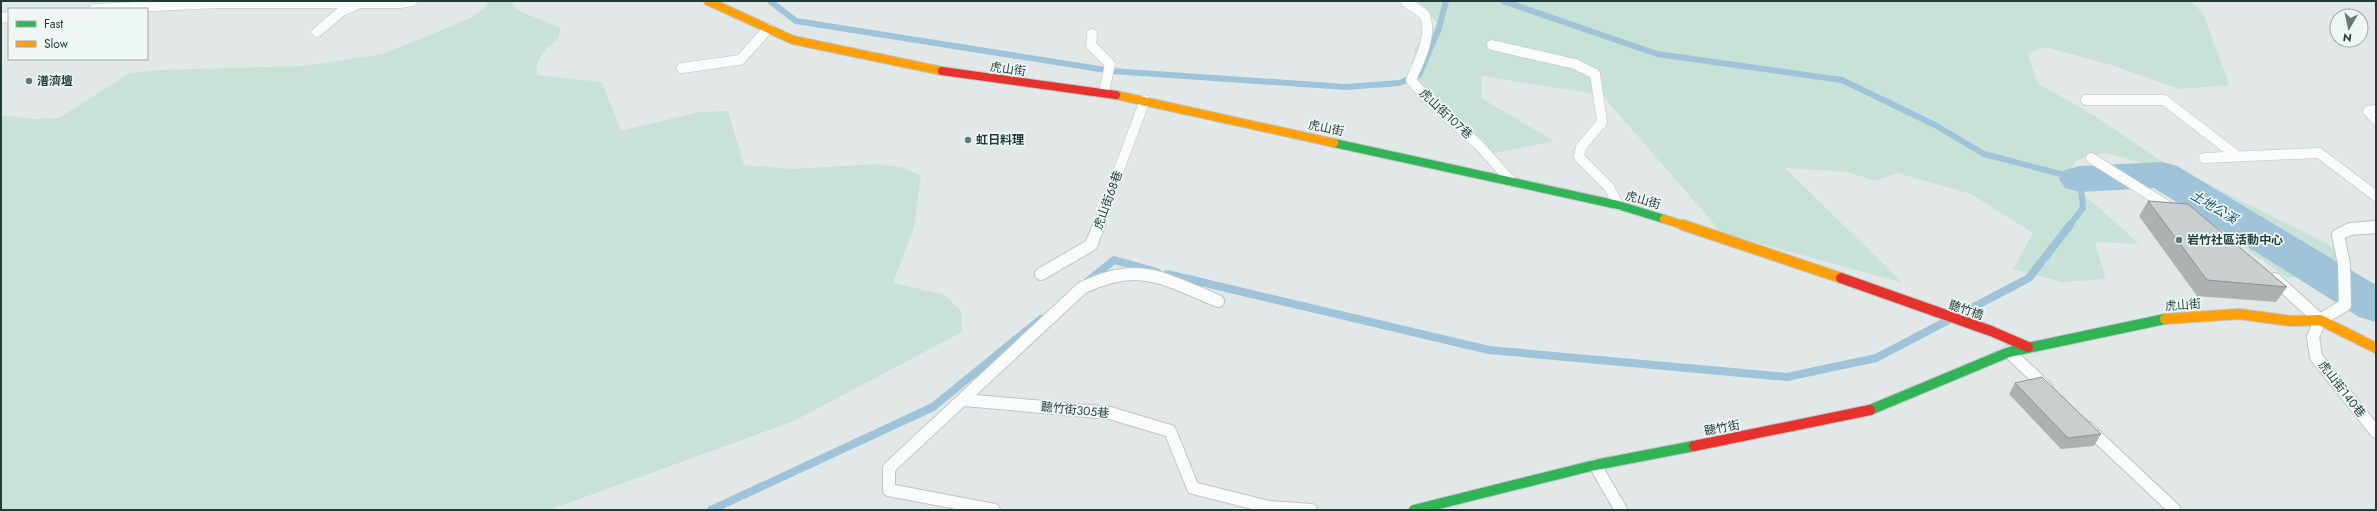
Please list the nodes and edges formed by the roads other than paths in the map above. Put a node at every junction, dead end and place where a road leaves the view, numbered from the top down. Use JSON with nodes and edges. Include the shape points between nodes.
{"nodes":[{"id":1,"x":412,"y":1,"type":"edge"},
{"id":2,"x":708,"y":1,"type":"edge"},
{"id":3,"x":1405,"y":1,"type":"edge"},
{"id":4,"x":360,"y":3,"type":"junction"},
{"id":5,"x":115,"y":8,"type":"edge"},
{"id":6,"x":768,"y":29,"type":"junction"},
{"id":7,"x":317,"y":32,"type":"dead end"},
{"id":8,"x":1092,"y":34,"type":"dead end"},
{"id":9,"x":1492,"y":45,"type":"dead end"},
{"id":10,"x":682,"y":68,"type":"dead end"},
{"id":11,"x":1104,"y":92,"type":"junction"},
{"id":12,"x":1145,"y":100,"type":"junction"},
{"id":13,"x":2086,"y":100,"type":"dead end"},
{"id":14,"x":2376,"y":110,"type":"edge"},
{"id":15,"x":2376,"y":120,"type":"edge"},
{"id":16,"x":2237,"y":156,"type":"junction"},
{"id":17,"x":2090,"y":158,"type":"dead end"},
{"id":18,"x":2204,"y":158,"type":"dead end"},
{"id":19,"x":1511,"y":181,"type":"junction"},
{"id":20,"x":2376,"y":196,"type":"edge"},
{"id":21,"x":1618,"y":205,"type":"junction"},
{"id":22,"x":2186,"y":218,"type":"edge"},
{"id":23,"x":2376,"y":227,"type":"edge"},
{"id":24,"x":2269,"y":273,"type":"edge"},
{"id":25,"x":1041,"y":274,"type":"dead end"},
{"id":26,"x":1218,"y":301,"type":"dead end"},
{"id":27,"x":1934,"y":311,"type":"joint"},
{"id":28,"x":2320,"y":320,"type":"junction"},
{"id":29,"x":2028,"y":347,"type":"junction"},
{"id":30,"x":2376,"y":348,"type":"edge"},
{"id":31,"x":2009,"y":352,"type":"junction"},
{"id":32,"x":2054,"y":396,"type":"edge"},
{"id":33,"x":964,"y":400,"type":"junction"},
{"id":34,"x":2077,"y":418,"type":"edge"},
{"id":35,"x":2376,"y":432,"type":"edge"},
{"id":36,"x":1595,"y":465,"type":"junction"},
{"id":37,"x":994,"y":510,"type":"edge"},
{"id":38,"x":1311,"y":510,"type":"edge"},
{"id":39,"x":1414,"y":510,"type":"edge"},
{"id":40,"x":1621,"y":510,"type":"edge"},
{"id":41,"x":2175,"y":510,"type":"edge"}],
"edges":[{"from":1,"to":4,"type":"lane"},
{"from":2,"to":6,"type":"street","name":"虎山街"},
{"from":3,"to":19,"type":"lane","name":"虎山街107巷","via":[[1424,14],[1428,23],[1422,54],[1411,80],[1426,99],[1479,145]]},
{"from":4,"to":5,"type":"lane","via":[[218,3]]},
{"from":4,"to":7,"type":"lane","via":[[342,11]]},
{"from":6,"to":10,"type":"lane","via":[[740,60]]},
{"from":6,"to":11,"type":"street","name":"虎山街","via":[[793,40],[906,64],[1014,82]]},
{"from":8,"to":11,"type":"lane","via":[[1091,45],[1110,64]]},
{"from":9,"to":21,"type":"lane","via":[[1575,64],[1595,74],[1602,122],[1580,147],[1579,156],[1609,187]]},
{"from":11,"to":12,"type":"street","name":"虎山街"},
{"from":12,"to":19,"type":"street","name":"虎山街"},
{"from":12,"to":25,"type":"lane","name":"虎山街68巷","via":[[1090,245]]},
{"from":13,"to":16,"type":"lane","via":[[2164,100]]},
{"from":14,"to":15,"type":"lane","via":[[2368,111]]},
{"from":16,"to":18,"type":"lane"},
{"from":16,"to":20,"type":"lane","via":[[2319,153]]},
{"from":17,"to":22,"type":"lane"},
{"from":19,"to":21,"type":"street","name":"虎山街"},
{"from":21,"to":27,"type":"street","name":"虎山街","via":[[1718,235]]},
{"from":23,"to":28,"type":"lane","via":[[2350,229],[2338,235],[2344,264],[2345,305]]},
{"from":24,"to":28,"type":"lane"},
{"from":26,"to":33,"type":"lane","via":[[1154,277],[1127,273],[1101,279],[1082,288]]},
{"from":27,"to":29,"type":"street","name":"聽竹橋"},
{"from":28,"to":29,"type":"street","name":"虎山街","via":[[2291,321],[2239,314],[2157,319]]},
{"from":28,"to":30,"type":"street","name":"虎山街"},
{"from":28,"to":35,"type":"lane","name":"虎山街140巷","via":[[2313,337],[2316,356]]},
{"from":29,"to":31,"type":"street","name":"聽竹街"},
{"from":31,"to":32,"type":"lane"},
{"from":31,"to":36,"type":"street","name":"聽竹街","via":[[1865,412]]},
{"from":33,"to":37,"type":"lane","via":[[889,468],[889,490]]},
{"from":33,"to":38,"type":"lane","name":"聽竹街305巷","via":[[1110,413],[1170,431],[1193,488],[1269,507]]},
{"from":34,"to":41,"type":"lane"},
{"from":36,"to":39,"type":"street","name":"聽竹街"},
{"from":36,"to":40,"type":"lane"}]}
